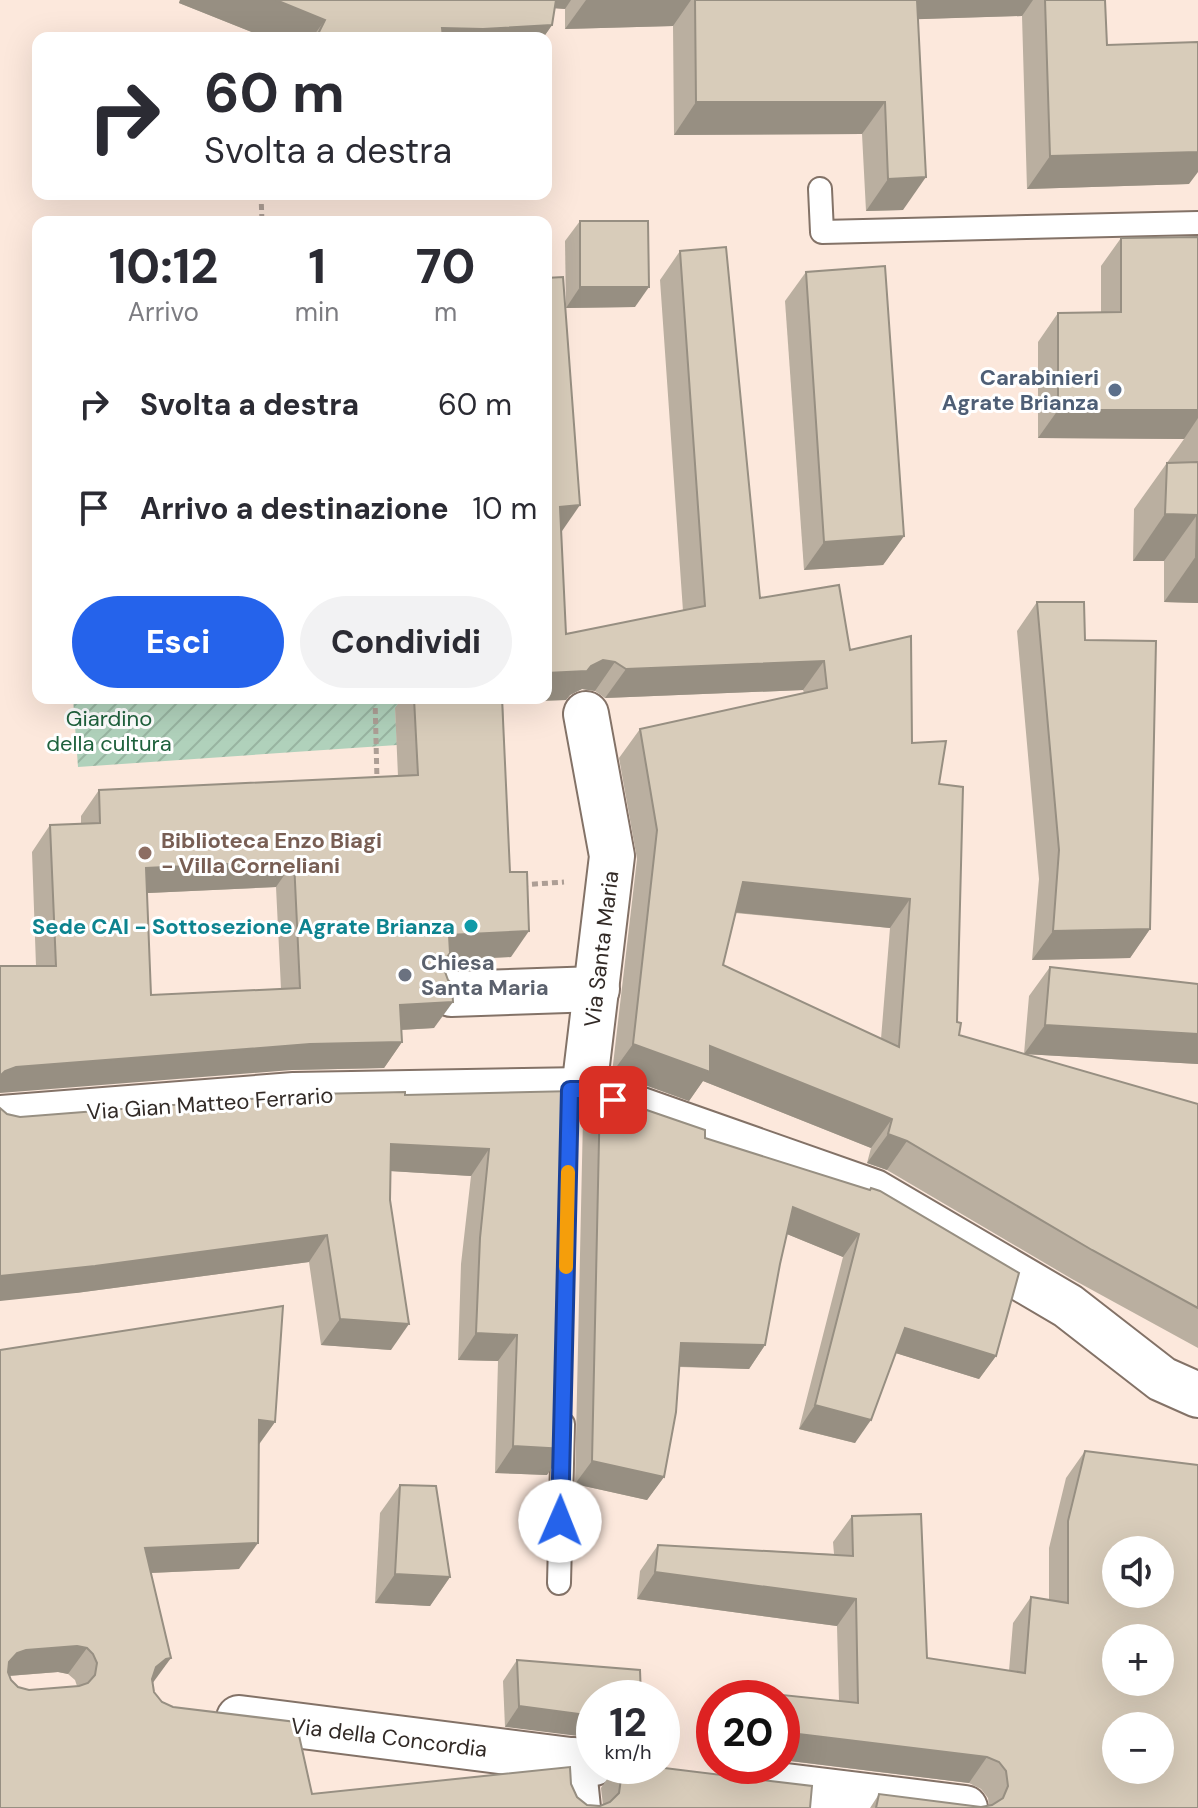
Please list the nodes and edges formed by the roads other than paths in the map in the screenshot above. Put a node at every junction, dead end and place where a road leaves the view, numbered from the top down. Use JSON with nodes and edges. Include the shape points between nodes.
{"nodes":[{"id":1,"x":820,"y":189,"type":"dead end"},
{"id":2,"x":1198,"y":223,"type":"edge"},
{"id":3,"x":586,"y":714,"type":"dead end"},
{"id":4,"x":597,"y":989,"type":"junction"},
{"id":5,"x":451,"y":994,"type":"edge"},
{"id":6,"x":574,"y":1095,"type":"junction"},
{"id":7,"x":0,"y":1118,"type":"edge"},
{"id":8,"x":1180,"y":1387,"type":"edge"},
{"id":9,"x":563,"y":1408,"type":"edge"},
{"id":10,"x":559,"y":1583,"type":"dead end"},
{"id":11,"x":204,"y":1714,"type":"edge"},
{"id":12,"x":576,"y":1760,"type":"edge"},
{"id":13,"x":581,"y":1784,"type":"edge"},
{"id":14,"x":749,"y":1784,"type":"edge"},
{"id":15,"x":831,"y":1800,"type":"edge"},
{"id":16,"x":578,"y":1808,"type":"edge"},
{"id":17,"x":965,"y":1808,"type":"edge"}],
"edges":[{"from":1,"to":2,"type":"lane","via":[[822,232]]},
{"from":3,"to":4,"type":"street","name":"Via Santa Maria","via":[[612,856]]},
{"from":4,"to":5,"type":"street"},
{"from":4,"to":6,"type":"street","name":"Via Santa Maria"},
{"from":6,"to":7,"type":"street","name":"Via Gian Matteo Ferrario","via":[[294,1095]]},
{"from":6,"to":8,"type":"street","name":"Via Gian Matteo Ferrario","via":[[874,1192],[1068,1306]]},
{"from":9,"to":10,"type":"lane"},
{"from":11,"to":12,"type":"street","name":"Via della Concordia"},
{"from":13,"to":16,"type":"street","name":"Via della Concordia"},
{"from":14,"to":15,"type":"street"},
{"from":15,"to":17,"type":"street"}]}
